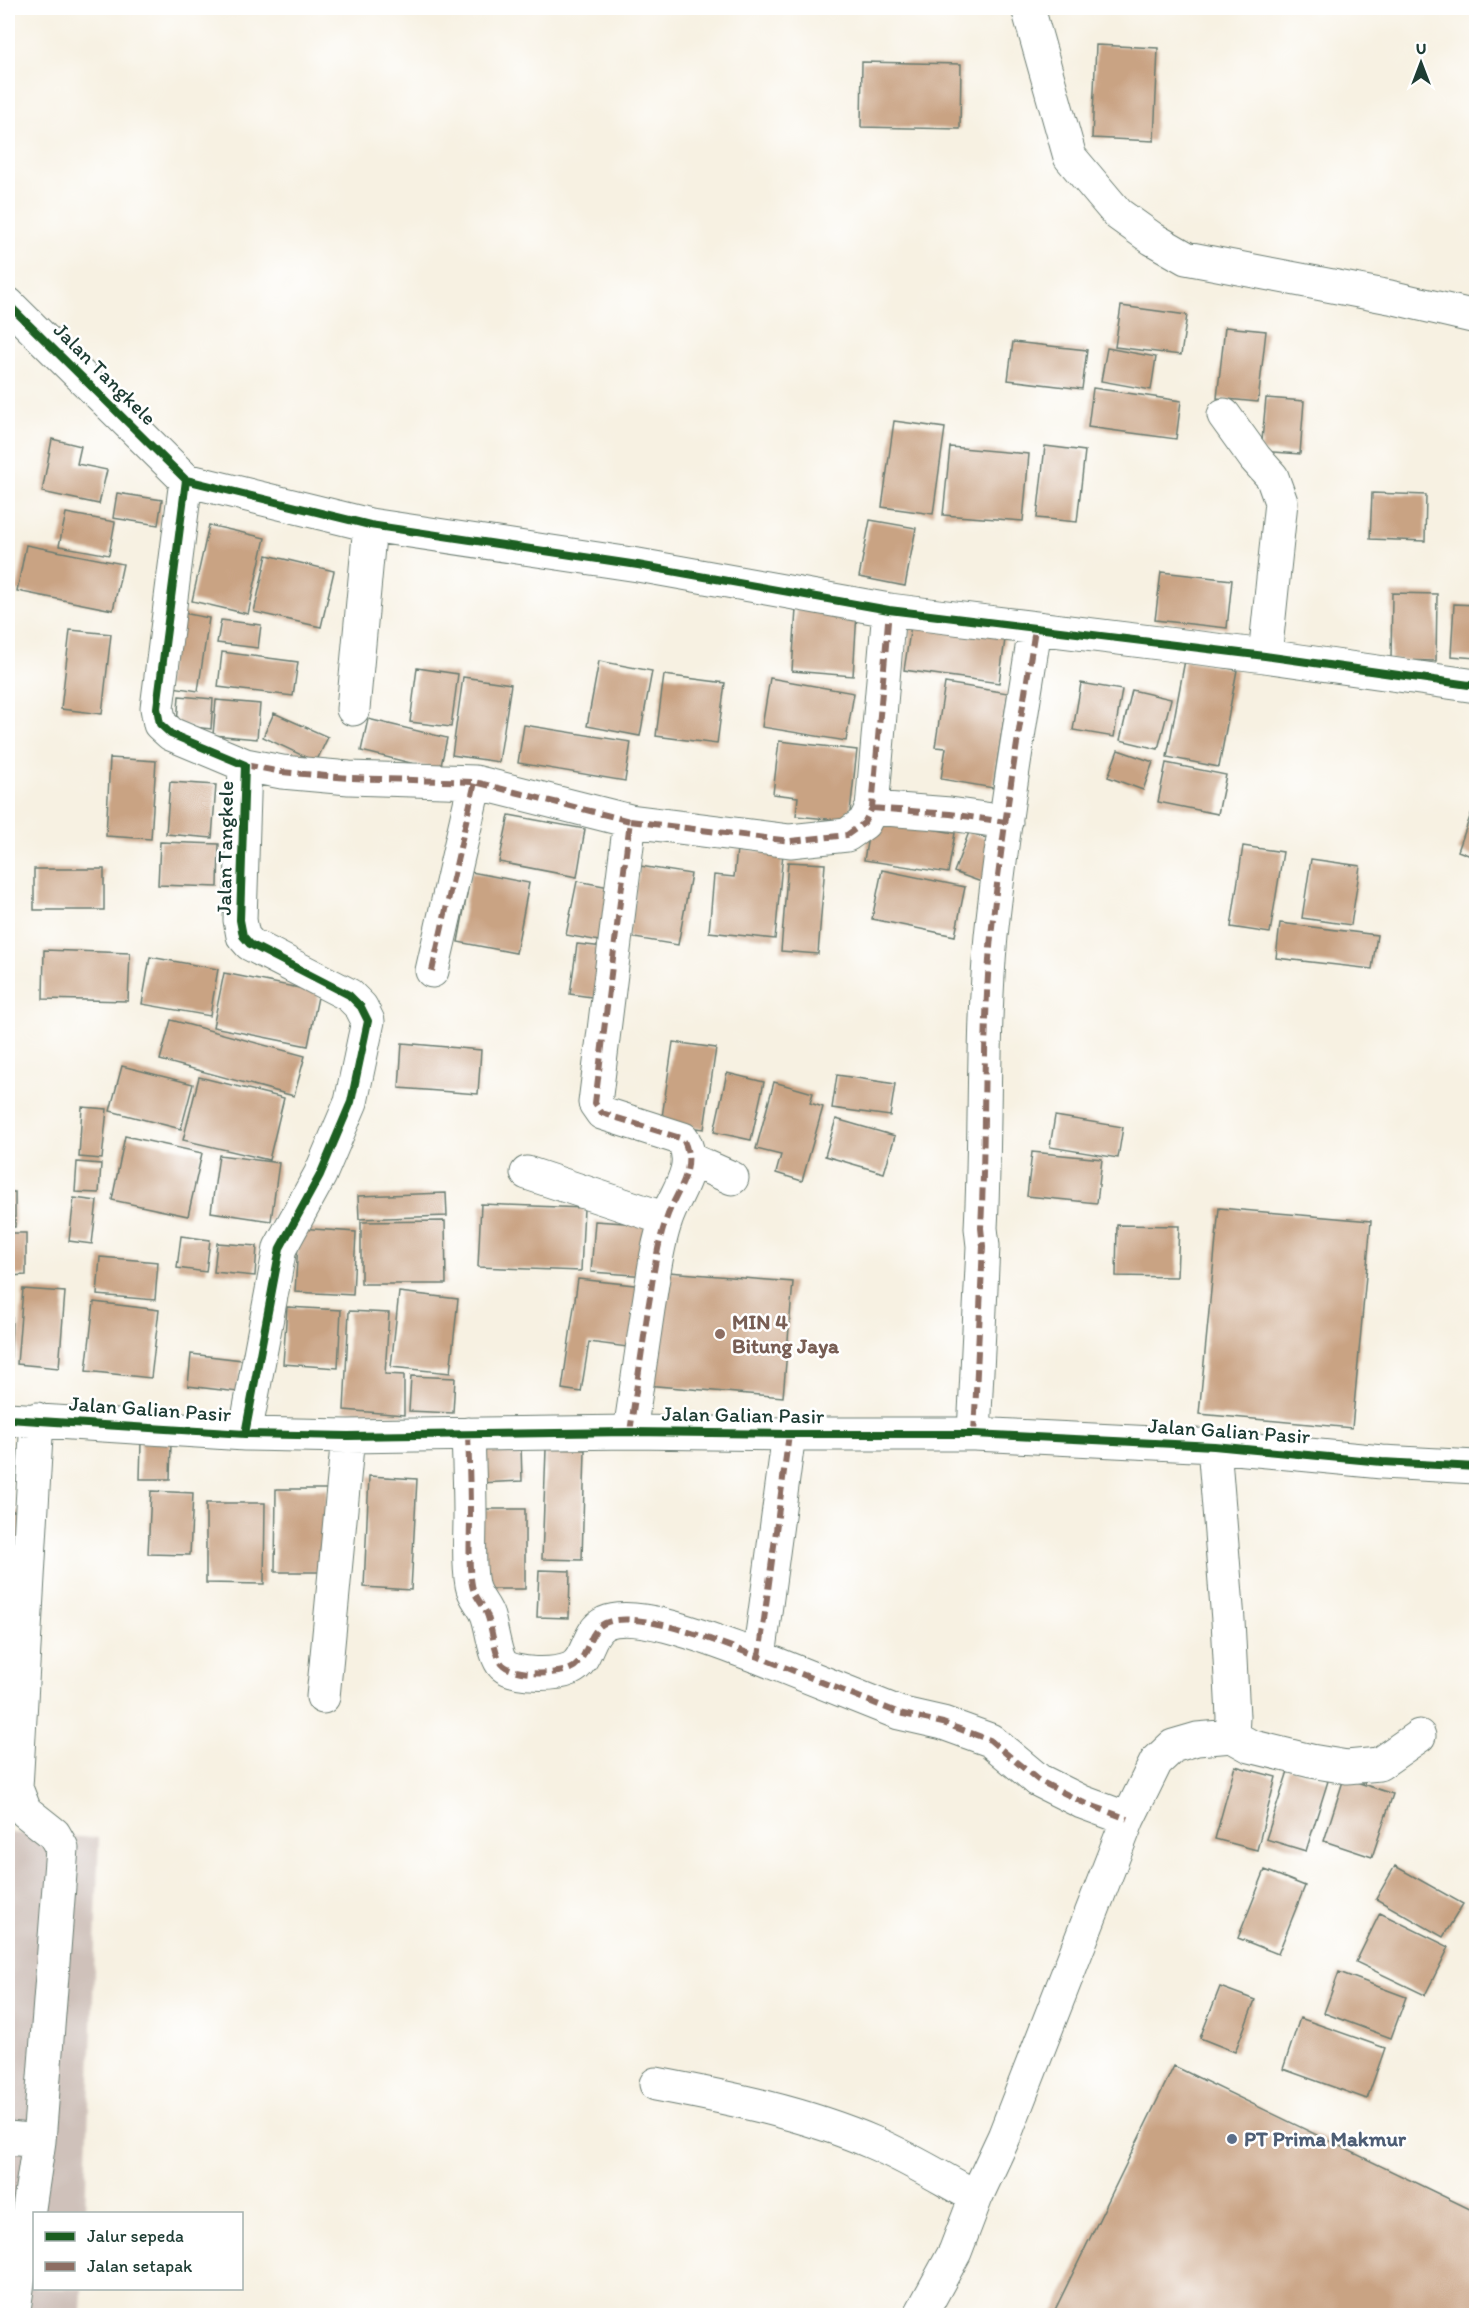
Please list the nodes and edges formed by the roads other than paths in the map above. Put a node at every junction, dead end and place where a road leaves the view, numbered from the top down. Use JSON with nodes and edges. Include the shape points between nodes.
{"nodes":[{"id":1,"x":1028,"y":8,"type":"edge"},
{"id":2,"x":8,"y":303,"type":"edge"},
{"id":3,"x":1476,"y":317,"type":"edge"},
{"id":4,"x":1224,"y":415,"type":"dead end"},
{"id":5,"x":186,"y":480,"type":"junction"},
{"id":6,"x":370,"y":525,"type":"junction"},
{"id":7,"x":889,"y":610,"type":"junction"},
{"id":8,"x":1035,"y":629,"type":"junction"},
{"id":9,"x":1265,"y":657,"type":"junction"},
{"id":10,"x":1476,"y":686,"type":"edge"},
{"id":11,"x":352,"y":709,"type":"dead end"},
{"id":12,"x":245,"y":765,"type":"junction"},
{"id":13,"x":475,"y":782,"type":"junction"},
{"id":14,"x":872,"y":808,"type":"junction"},
{"id":15,"x":630,"y":821,"type":"junction"},
{"id":16,"x":1006,"y":822,"type":"junction"},
{"id":17,"x":432,"y":971,"type":"dead end"},
{"id":18,"x":689,"y":1159,"type":"junction"},
{"id":19,"x":527,"y":1173,"type":"dead end"},
{"id":20,"x":732,"y":1178,"type":"dead end"},
{"id":21,"x":666,"y":1219,"type":"junction"},
{"id":22,"x":22,"y":1419,"type":"edge"},
{"id":23,"x":630,"y":1432,"type":"junction"},
{"id":24,"x":245,"y":1434,"type":"junction"},
{"id":25,"x":468,"y":1434,"type":"junction"},
{"id":26,"x":789,"y":1434,"type":"junction"},
{"id":27,"x":974,"y":1434,"type":"junction"},
{"id":28,"x":348,"y":1436,"type":"junction"},
{"id":29,"x":1214,"y":1446,"type":"junction"},
{"id":30,"x":1476,"y":1467,"type":"edge"},
{"id":31,"x":759,"y":1657,"type":"junction"},
{"id":32,"x":323,"y":1697,"type":"dead end"},
{"id":33,"x":1232,"y":1736,"type":"junction"},
{"id":34,"x":1419,"y":1736,"type":"dead end"},
{"id":35,"x":1128,"y":1819,"type":"junction"},
{"id":36,"x":656,"y":2084,"type":"dead end"},
{"id":37,"x":23,"y":2140,"type":"edge"},
{"id":38,"x":976,"y":2197,"type":"junction"},
{"id":39,"x":13,"y":2316,"type":"edge"},
{"id":40,"x":920,"y":2316,"type":"edge"}],
"edges":[{"from":1,"to":3,"type":"street","via":[[1070,157],[1118,214],[1153,239],[1186,258]]},
{"from":2,"to":5,"type":"street","name":"Jalan Tangkele"},
{"from":4,"to":9,"type":"street","via":[[1272,477],[1281,502]]},
{"from":5,"to":6,"type":"street"},
{"from":5,"to":12,"type":"street","name":"Jalan Tangkele","via":[[157,708],[160,724],[171,734]]},
{"from":6,"to":7,"type":"street","via":[[638,565]]},
{"from":6,"to":11,"type":"street"},
{"from":7,"to":8,"type":"street"},
{"from":7,"to":14,"type":"street"},
{"from":8,"to":9,"type":"street"},
{"from":8,"to":16,"type":"street"},
{"from":9,"to":10,"type":"street"},
{"from":12,"to":13,"type":"street","via":[[350,778]]},
{"from":12,"to":24,"type":"street","name":"Jalan Tangkele","via":[[240,920],[243,936],[250,944],[349,995],[368,1021],[351,1102],[320,1175],[280,1248]]},
{"from":13,"to":15,"type":"street"},
{"from":13,"to":17,"type":"street"},
{"from":14,"to":15,"type":"street","via":[[864,823],[848,835],[790,841]]},
{"from":14,"to":16,"type":"street"},
{"from":15,"to":18,"type":"street","via":[[595,1103],[602,1113],[682,1139]]},
{"from":16,"to":27,"type":"street","via":[[986,1010],[983,1246]]},
{"from":18,"to":20,"type":"street"},
{"from":18,"to":21,"type":"street","via":[[684,1182]]},
{"from":19,"to":21,"type":"street"},
{"from":21,"to":23,"type":"street","via":[[654,1270]]},
{"from":22,"to":24,"type":"street","name":"Jalan Galian Pasir"},
{"from":22,"to":37,"type":"street","via":[[16,1788],[25,1810],[54,1834],[62,1848]]},
{"from":23,"to":25,"type":"street","name":"Jalan Galian Pasir"},
{"from":23,"to":26,"type":"street","name":"Jalan Galian Pasir"},
{"from":24,"to":28,"type":"street","name":"Jalan Galian Pasir"},
{"from":25,"to":28,"type":"street","name":"Jalan Galian Pasir"},
{"from":25,"to":31,"type":"street","via":[[472,1587],[488,1614],[503,1665],[517,1672],[552,1674],[572,1669],[604,1623],[625,1620],[679,1629]]},
{"from":26,"to":27,"type":"street","name":"Jalan Galian Pasir"},
{"from":26,"to":31,"type":"street"},
{"from":27,"to":29,"type":"street","name":"Jalan Galian Pasir"},
{"from":28,"to":32,"type":"street"},
{"from":29,"to":30,"type":"street","name":"Jalan Galian Pasir"},
{"from":29,"to":33,"type":"street","via":[[1228,1620]]},
{"from":31,"to":35,"type":"street","via":[[898,1713],[943,1723],[990,1740],[1038,1780]]},
{"from":33,"to":34,"type":"street","via":[[1250,1746],[1347,1767],[1379,1764]]},
{"from":33,"to":35,"type":"street","via":[[1173,1746],[1156,1762]]},
{"from":35,"to":38,"type":"street","via":[[1004,2137]]},
{"from":36,"to":38,"type":"street","via":[[818,2121],[876,2143]]},
{"from":37,"to":39,"type":"street"},
{"from":38,"to":40,"type":"street","via":[[955,2252]]}]}
